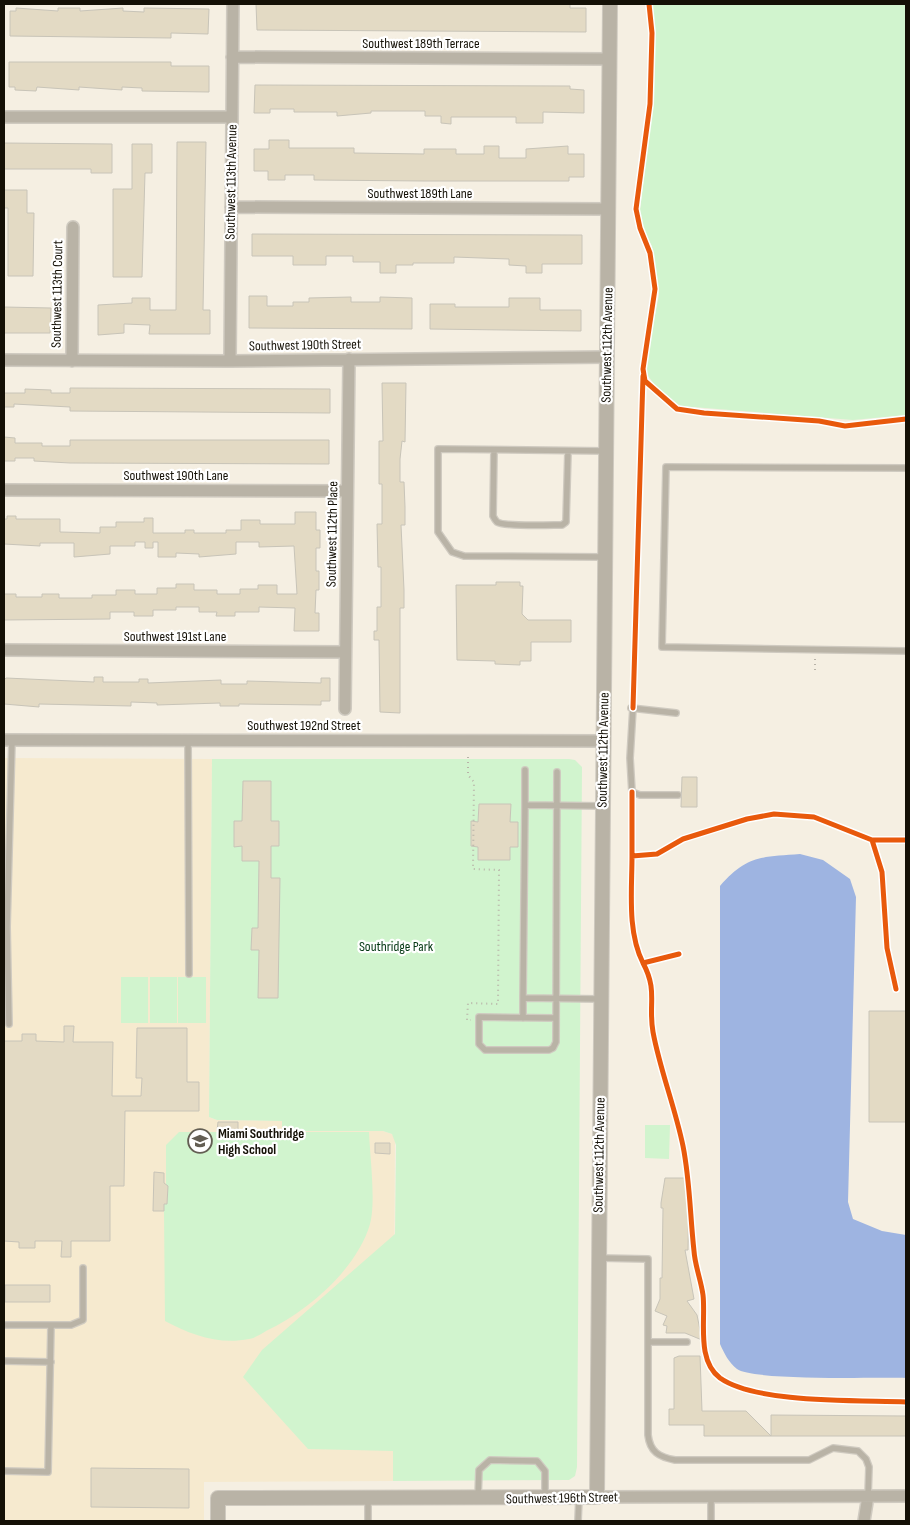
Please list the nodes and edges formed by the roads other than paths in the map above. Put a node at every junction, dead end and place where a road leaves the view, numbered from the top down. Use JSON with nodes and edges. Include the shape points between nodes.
{"nodes":[{"id":1,"x":233,"y":4,"type":"edge"},
{"id":2,"x":610,"y":4,"type":"edge"},
{"id":3,"x":232,"y":57,"type":"junction"},
{"id":4,"x":610,"y":59,"type":"junction"},
{"id":5,"x":4,"y":117,"type":"edge"},
{"id":6,"x":232,"y":118,"type":"junction"},
{"id":7,"x":230,"y":207,"type":"junction"},
{"id":8,"x":609,"y":209,"type":"junction"},
{"id":9,"x":73,"y":227,"type":"dead end"},
{"id":10,"x":608,"y":357,"type":"junction"},
{"id":11,"x":349,"y":359,"type":"junction"},
{"id":12,"x":4,"y":360,"type":"edge"},
{"id":13,"x":230,"y":361,"type":"junction"},
{"id":14,"x":72,"y":362,"type":"junction"},
{"id":15,"x":494,"y":450,"type":"junction"},
{"id":16,"x":568,"y":451,"type":"junction"},
{"id":17,"x":606,"y":451,"type":"junction"},
{"id":18,"x":906,"y":468,"type":"edge"},
{"id":19,"x":4,"y":490,"type":"edge"},
{"id":20,"x":347,"y":491,"type":"junction"},
{"id":21,"x":605,"y":558,"type":"junction"},
{"id":22,"x":4,"y":650,"type":"edge"},
{"id":23,"x":906,"y":651,"type":"edge"},
{"id":24,"x":345,"y":652,"type":"junction"},
{"id":25,"x":345,"y":709,"type":"dead end"},
{"id":26,"x":676,"y":712,"type":"dead end"},
{"id":27,"x":8,"y":740,"type":"edge"},
{"id":28,"x":188,"y":740,"type":"junction"},
{"id":29,"x":604,"y":741,"type":"junction"},
{"id":30,"x":525,"y":770,"type":"dead end"},
{"id":31,"x":557,"y":772,"type":"dead end"},
{"id":32,"x":678,"y":795,"type":"dead end"},
{"id":33,"x":525,"y":806,"type":"junction"},
{"id":34,"x":557,"y":806,"type":"junction"},
{"id":35,"x":603,"y":806,"type":"junction"},
{"id":36,"x":7,"y":822,"type":"edge"},
{"id":37,"x":5,"y":927,"type":"edge"},
{"id":38,"x":189,"y":974,"type":"dead end"},
{"id":39,"x":6,"y":989,"type":"edge"},
{"id":40,"x":523,"y":998,"type":"junction"},
{"id":41,"x":555,"y":998,"type":"junction"},
{"id":42,"x":601,"y":999,"type":"junction"},
{"id":43,"x":523,"y":1018,"type":"junction"},
{"id":44,"x":556,"y":1018,"type":"junction"},
{"id":45,"x":8,"y":1024,"type":"dead end"},
{"id":46,"x":598,"y":1258,"type":"junction"},
{"id":47,"x":84,"y":1268,"type":"dead end"},
{"id":48,"x":4,"y":1325,"type":"edge"},
{"id":49,"x":51,"y":1325,"type":"junction"},
{"id":50,"x":648,"y":1342,"type":"junction"},
{"id":51,"x":687,"y":1342,"type":"dead end"},
{"id":52,"x":4,"y":1361,"type":"edge"},
{"id":53,"x":51,"y":1362,"type":"junction"},
{"id":54,"x":4,"y":1471,"type":"edge"},
{"id":55,"x":868,"y":1496,"type":"junction"},
{"id":56,"x":906,"y":1496,"type":"edge"},
{"id":57,"x":597,"y":1497,"type":"junction"},
{"id":58,"x":711,"y":1497,"type":"junction"},
{"id":59,"x":368,"y":1498,"type":"junction"},
{"id":60,"x":478,"y":1498,"type":"junction"},
{"id":61,"x":578,"y":1498,"type":"junction"},
{"id":62,"x":545,"y":1499,"type":"junction"},
{"id":63,"x":218,"y":1521,"type":"edge"},
{"id":64,"x":368,"y":1521,"type":"edge"},
{"id":65,"x":578,"y":1521,"type":"edge"},
{"id":66,"x":711,"y":1521,"type":"edge"},
{"id":67,"x":864,"y":1521,"type":"edge"}],
"edges":[{"from":1,"to":3,"type":"street","name":"Southwest 113th Avenue"},
{"from":2,"to":4,"type":"street","name":"Southwest 112th Avenue"},
{"from":3,"to":4,"type":"street","name":"Southwest 189th Terrace"},
{"from":3,"to":6,"type":"street","name":"Southwest 113th Avenue"},
{"from":4,"to":8,"type":"street","name":"Southwest 112th Avenue"},
{"from":5,"to":6,"type":"street"},
{"from":6,"to":7,"type":"street","name":"Southwest 113th Avenue"},
{"from":7,"to":8,"type":"street","name":"Southwest 189th Lane"},
{"from":7,"to":13,"type":"street","name":"Southwest 113th Avenue"},
{"from":8,"to":10,"type":"street","name":"Southwest 112th Avenue"},
{"from":9,"to":14,"type":"street","name":"Southwest 113th Court"},
{"from":10,"to":11,"type":"street","name":"Southwest 190th Street"},
{"from":10,"to":17,"type":"street","name":"Southwest 112th Avenue"},
{"from":11,"to":13,"type":"street","name":"Southwest 190th Street"},
{"from":11,"to":20,"type":"street","name":"Southwest 112th Place"},
{"from":12,"to":14,"type":"street","name":"Southwest 190th Street"},
{"from":13,"to":14,"type":"street","name":"Southwest 190th Street"},
{"from":15,"to":16,"type":"lane"},
{"from":15,"to":16,"type":"lane","via":[[493,516],[502,524],[529,525],[562,525],[566,522]]},
{"from":15,"to":21,"type":"lane","via":[[438,449],[438,532],[452,552],[464,556]]},
{"from":16,"to":17,"type":"lane"},
{"from":17,"to":21,"type":"street","name":"Southwest 112th Avenue"},
{"from":18,"to":23,"type":"lane","via":[[666,467],[662,647]]},
{"from":19,"to":20,"type":"street","name":"Southwest 190th Lane"},
{"from":20,"to":24,"type":"street","name":"Southwest 112th Place"},
{"from":21,"to":29,"type":"street","name":"Southwest 112th Avenue"},
{"from":22,"to":24,"type":"street","name":"Southwest 191st Lane"},
{"from":24,"to":25,"type":"street","name":"Southwest 112th Place"},
{"from":26,"to":32,"type":"lane","via":[[632,708],[630,758],[632,792]]},
{"from":27,"to":28,"type":"street","name":"Southwest 192nd Street"},
{"from":27,"to":36,"type":"lane"},
{"from":28,"to":29,"type":"street","name":"Southwest 192nd Street"},
{"from":28,"to":38,"type":"lane"},
{"from":29,"to":35,"type":"street","name":"Southwest 112th Avenue"},
{"from":30,"to":33,"type":"lane"},
{"from":31,"to":34,"type":"lane"},
{"from":33,"to":34,"type":"lane"},
{"from":33,"to":40,"type":"lane"},
{"from":34,"to":35,"type":"lane"},
{"from":34,"to":41,"type":"lane"},
{"from":35,"to":42,"type":"street","name":"Southwest 112th Avenue"},
{"from":36,"to":37,"type":"lane"},
{"from":37,"to":39,"type":"lane"},
{"from":39,"to":45,"type":"lane"},
{"from":40,"to":41,"type":"lane"},
{"from":40,"to":43,"type":"lane"},
{"from":41,"to":42,"type":"lane"},
{"from":41,"to":44,"type":"lane"},
{"from":42,"to":46,"type":"street","name":"Southwest 112th Avenue"},
{"from":43,"to":44,"type":"lane"},
{"from":43,"to":44,"type":"lane","via":[[479,1017],[478,1044],[481,1048],[549,1050],[556,1042]]},
{"from":46,"to":50,"type":"lane","via":[[648,1259]]},
{"from":46,"to":57,"type":"street","name":"Southwest 112th Avenue"},
{"from":47,"to":49,"type":"lane","via":[[83,1320],[71,1325]]},
{"from":48,"to":49,"type":"lane"},
{"from":49,"to":53,"type":"lane"},
{"from":50,"to":51,"type":"lane"},
{"from":50,"to":55,"type":"lane","via":[[648,1435],[650,1447],[659,1456],[675,1460],[809,1460],[827,1449],[852,1448],[863,1454],[868,1463]]},
{"from":52,"to":53,"type":"lane"},
{"from":53,"to":54,"type":"lane","via":[[48,1472]]},
{"from":55,"to":56,"type":"street","name":"Southwest 196th Street"},
{"from":55,"to":58,"type":"street","name":"Southwest 196th Street"},
{"from":55,"to":67,"type":"street"},
{"from":57,"to":58,"type":"street","name":"Southwest 196th Street"},
{"from":57,"to":61,"type":"street","name":"Southwest 196th Street"},
{"from":58,"to":66,"type":"lane"},
{"from":59,"to":60,"type":"street","name":"Southwest 196th Street"},
{"from":59,"to":63,"type":"street","name":"Southwest 196th Street","via":[[218,1498]]},
{"from":59,"to":64,"type":"lane"},
{"from":60,"to":62,"type":"street","name":"Southwest 196th Street"},
{"from":60,"to":62,"type":"lane","via":[[479,1470],[490,1460],[537,1461],[545,1471]]},
{"from":61,"to":62,"type":"street","name":"Southwest 196th Street"},
{"from":61,"to":65,"type":"lane"}]}
